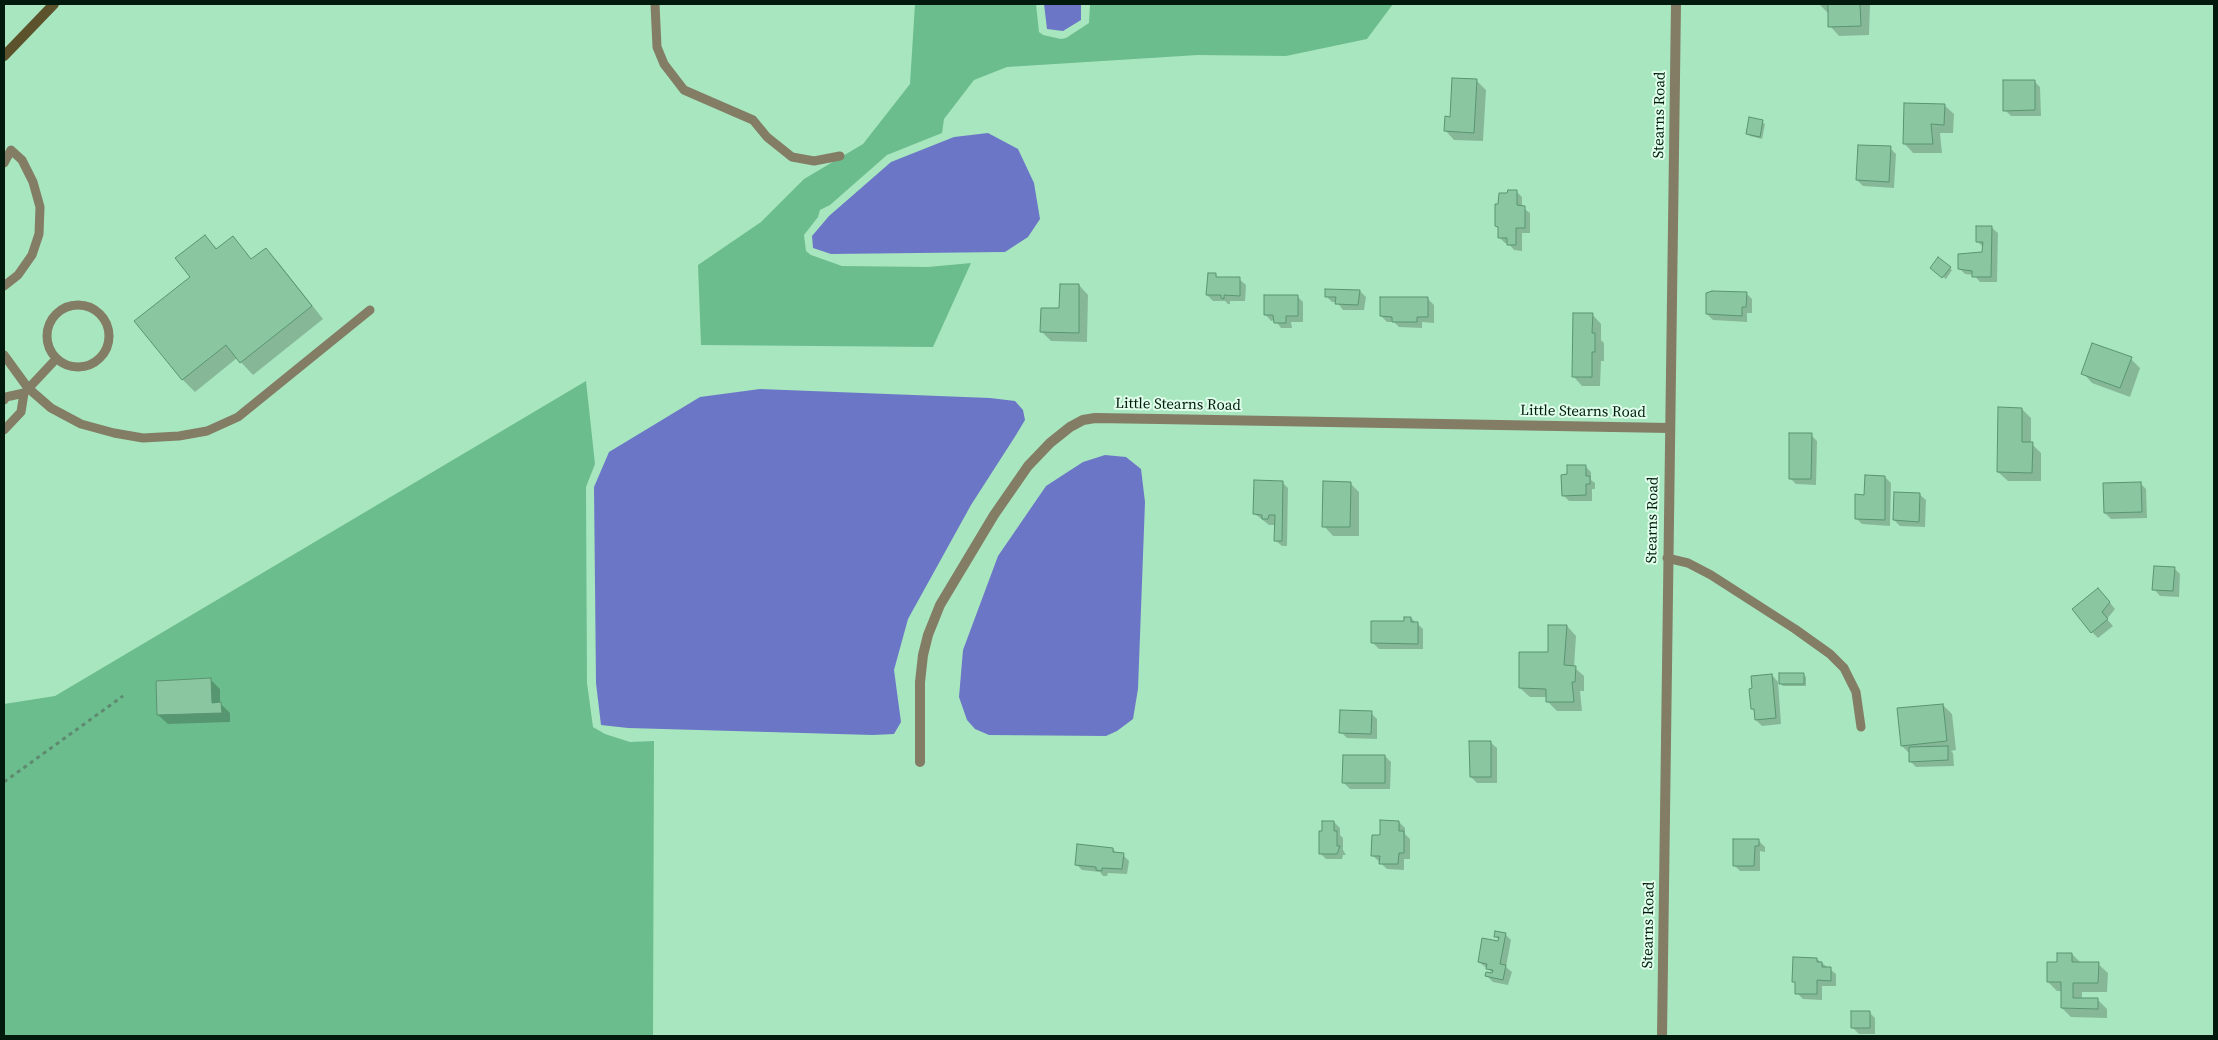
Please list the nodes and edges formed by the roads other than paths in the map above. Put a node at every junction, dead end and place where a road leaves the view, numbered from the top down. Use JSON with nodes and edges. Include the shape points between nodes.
{"nodes":[{"id":1,"x":655,"y":4,"type":"edge"},
{"id":2,"x":1676,"y":4,"type":"edge"},
{"id":3,"x":48,"y":6,"type":"edge"},
{"id":4,"x":4,"y":56,"type":"edge"},
{"id":5,"x":840,"y":156,"type":"dead end"},
{"id":6,"x":4,"y":163,"type":"edge"},
{"id":7,"x":4,"y":286,"type":"edge"},
{"id":8,"x":370,"y":310,"type":"dead end"},
{"id":9,"x":4,"y":355,"type":"edge"},
{"id":10,"x":56,"y":359,"type":"junction"},
{"id":11,"x":26,"y":391,"type":"junction"},
{"id":12,"x":4,"y":400,"type":"edge"},
{"id":13,"x":1670,"y":428,"type":"junction"},
{"id":14,"x":4,"y":430,"type":"edge"},
{"id":15,"x":1667,"y":558,"type":"junction"},
{"id":16,"x":1861,"y":727,"type":"dead end"},
{"id":17,"x":920,"y":762,"type":"dead end"},
{"id":18,"x":1662,"y":1036,"type":"edge"}],
"edges":[{"from":1,"to":5,"type":"lane","via":[[657,47],[664,64],[684,90],[753,120],[767,138],[792,157],[814,161]]},
{"from":2,"to":13,"type":"street","name":"Stearns Road"},
{"from":3,"to":4,"type":"main road"},
{"from":6,"to":7,"type":"lane","via":[[11,150],[22,160],[40,207],[39,234],[32,255],[18,275]]},
{"from":8,"to":11,"type":"lane","via":[[238,418],[207,431],[143,438],[114,433],[81,424]]},
{"from":9,"to":11,"type":"lane"},
{"from":10,"to":10,"type":"lane","via":[[74,367],[93,364],[101,358],[110,335],[100,312],[85,305],[69,305],[59,310],[47,328],[46,339]]},
{"from":10,"to":11,"type":"lane"},
{"from":11,"to":12,"type":"lane"},
{"from":11,"to":14,"type":"lane","via":[[20,412]]},
{"from":13,"to":15,"type":"street","name":"Stearns Road"},
{"from":13,"to":17,"type":"street","name":"Little Stearns Road","via":[[1084,420],[1070,427],[1028,466],[940,604],[923,655]]},
{"from":15,"to":16,"type":"lane","via":[[1688,563],[1711,575],[1830,654],[1844,668],[1856,692]]},
{"from":15,"to":18,"type":"street","name":"Stearns Road"}]}
